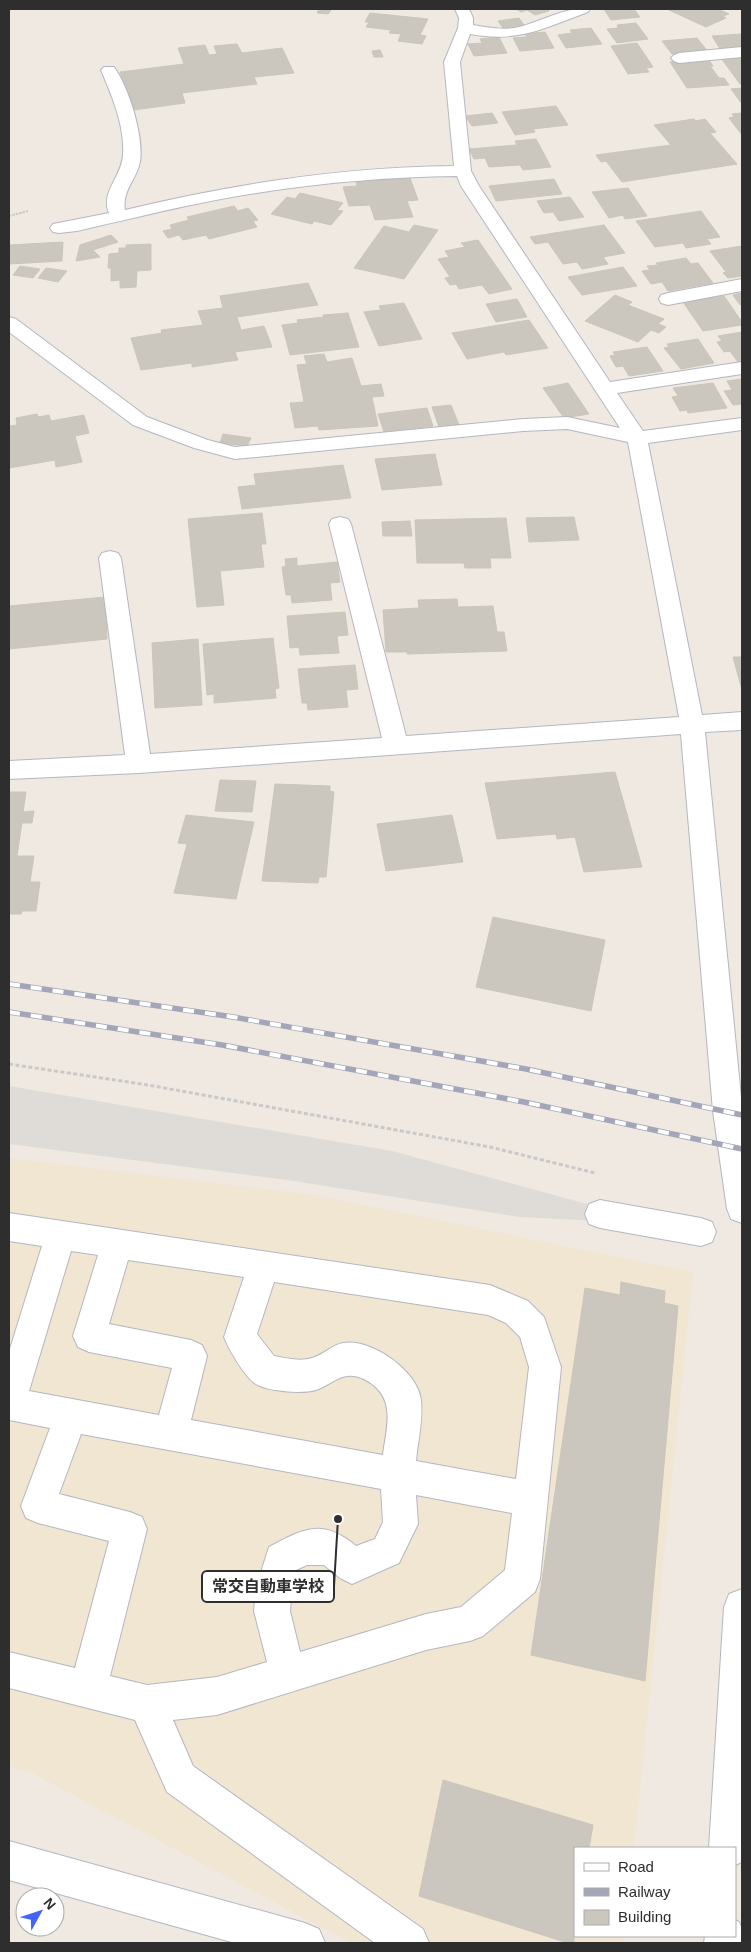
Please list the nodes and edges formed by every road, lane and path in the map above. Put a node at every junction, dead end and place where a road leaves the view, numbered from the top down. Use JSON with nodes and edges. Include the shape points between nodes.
{"nodes":[{"id":1,"x":583,"y":9,"type":"edge"},
{"id":2,"x":463,"y":18,"type":"edge"},
{"id":3,"x":545,"y":23,"type":"junction"},
{"id":4,"x":587,"y":24,"type":"dead end"},
{"id":5,"x":742,"y":52,"type":"edge"},
{"id":6,"x":679,"y":58,"type":"dead end"},
{"id":7,"x":110,"y":70,"type":"dead end"},
{"id":8,"x":463,"y":171,"type":"junction"},
{"id":9,"x":118,"y":217,"type":"junction"},
{"id":10,"x":59,"y":228,"type":"dead end"},
{"id":11,"x":742,"y":285,"type":"edge"},
{"id":12,"x":668,"y":298,"type":"dead end"},
{"id":13,"x":9,"y":323,"type":"edge"},
{"id":14,"x":742,"y":368,"type":"edge"},
{"id":15,"x":605,"y":390,"type":"junction"},
{"id":16,"x":742,"y":424,"type":"edge"},
{"id":17,"x":637,"y":438,"type":"junction"},
{"id":18,"x":340,"y":524,"type":"dead end"},
{"id":19,"x":110,"y":558,"type":"dead end"},
{"id":20,"x":742,"y":721,"type":"edge"},
{"id":21,"x":692,"y":724,"type":"junction"},
{"id":22,"x":396,"y":746,"type":"junction"},
{"id":23,"x":139,"y":764,"type":"junction"},
{"id":24,"x":9,"y":770,"type":"edge"},
{"id":25,"x":9,"y":1064,"type":"edge"},
{"id":26,"x":603,"y":1174,"type":"dead end"},
{"id":27,"x":742,"y":1209,"type":"edge"},
{"id":28,"x":600,"y":1214,"type":"dead end"},
{"id":29,"x":9,"y":1227,"type":"edge"},
{"id":30,"x":700,"y":1232,"type":"dead end"},
{"id":31,"x":61,"y":1234,"type":"junction"},
{"id":32,"x":117,"y":1243,"type":"junction"},
{"id":33,"x":264,"y":1266,"type":"junction"},
{"id":34,"x":9,"y":1404,"type":"edge"},
{"id":35,"x":71,"y":1415,"type":"junction"},
{"id":36,"x":172,"y":1434,"type":"junction"},
{"id":37,"x":397,"y":1475,"type":"junction"},
{"id":38,"x":531,"y":1499,"type":"junction"},
{"id":39,"x":742,"y":1606,"type":"edge"},
{"id":40,"x":9,"y":1670,"type":"edge"},
{"id":41,"x":288,"y":1675,"type":"junction"},
{"id":42,"x":88,"y":1689,"type":"junction"},
{"id":43,"x":148,"y":1704,"type":"junction"},
{"id":44,"x":730,"y":1847,"type":"edge"},
{"id":45,"x":9,"y":1860,"type":"edge"},
{"id":46,"x":305,"y":1943,"type":"edge"},
{"id":47,"x":409,"y":1943,"type":"edge"}],
"edges":[{"from":1,"to":3,"type":"street"},
{"from":2,"to":3,"type":"street","via":[[492,33],[523,31]]},
{"from":2,"to":8,"type":"street","via":[[452,62]]},
{"from":3,"to":4,"type":"street"},
{"from":5,"to":6,"type":"street"},
{"from":7,"to":9,"type":"street","via":[[122,97],[130,136],[130,164],[114,201]]},
{"from":8,"to":9,"type":"street","via":[[397,171],[306,180],[196,199]]},
{"from":8,"to":15,"type":"street"},
{"from":9,"to":10,"type":"street"},
{"from":11,"to":12,"type":"street"},
{"from":13,"to":17,"type":"street","via":[[140,421],[235,453],[567,422]]},
{"from":14,"to":15,"type":"street"},
{"from":15,"to":17,"type":"street"},
{"from":16,"to":17,"type":"street"},
{"from":17,"to":21,"type":"street"},
{"from":18,"to":22,"type":"street"},
{"from":19,"to":23,"type":"street"},
{"from":20,"to":21,"type":"street"},
{"from":21,"to":22,"type":"street"},
{"from":21,"to":27,"type":"street","via":[[728,1111]]},
{"from":22,"to":23,"type":"street"},
{"from":23,"to":24,"type":"street"},
{"from":25,"to":26,"type":"path","via":[[148,1085],[490,1146]]},
{"from":28,"to":30,"type":"street"},
{"from":29,"to":31,"type":"street"},
{"from":31,"to":32,"type":"street"},
{"from":31,"to":34,"type":"street"},
{"from":32,"to":33,"type":"street"},
{"from":32,"to":36,"type":"street","via":[[89,1336],[191,1356]]},
{"from":33,"to":37,"type":"street","via":[[240,1337],[265,1371],[295,1376],[315,1374],[344,1359],[370,1363],[389,1377],[404,1398]]},
{"from":33,"to":38,"type":"street","via":[[490,1300],[517,1312],[533,1328],[545,1367]]},
{"from":34,"to":35,"type":"street"},
{"from":35,"to":36,"type":"street"},
{"from":35,"to":42,"type":"street","via":[[38,1506],[130,1529]]},
{"from":36,"to":37,"type":"street"},
{"from":37,"to":38,"type":"street"},
{"from":37,"to":41,"type":"street","via":[[401,1524],[386,1551],[352,1566],[330,1547],[304,1547],[281,1559],[272,1611]]},
{"from":38,"to":41,"type":"street","via":[[522,1579],[470,1623],[426,1632]]},
{"from":39,"to":44,"type":"street"},
{"from":40,"to":42,"type":"street"},
{"from":41,"to":43,"type":"street","via":[[217,1696]]},
{"from":42,"to":43,"type":"street"},
{"from":43,"to":47,"type":"street","via":[[180,1780]]},
{"from":45,"to":46,"type":"street"}]}
